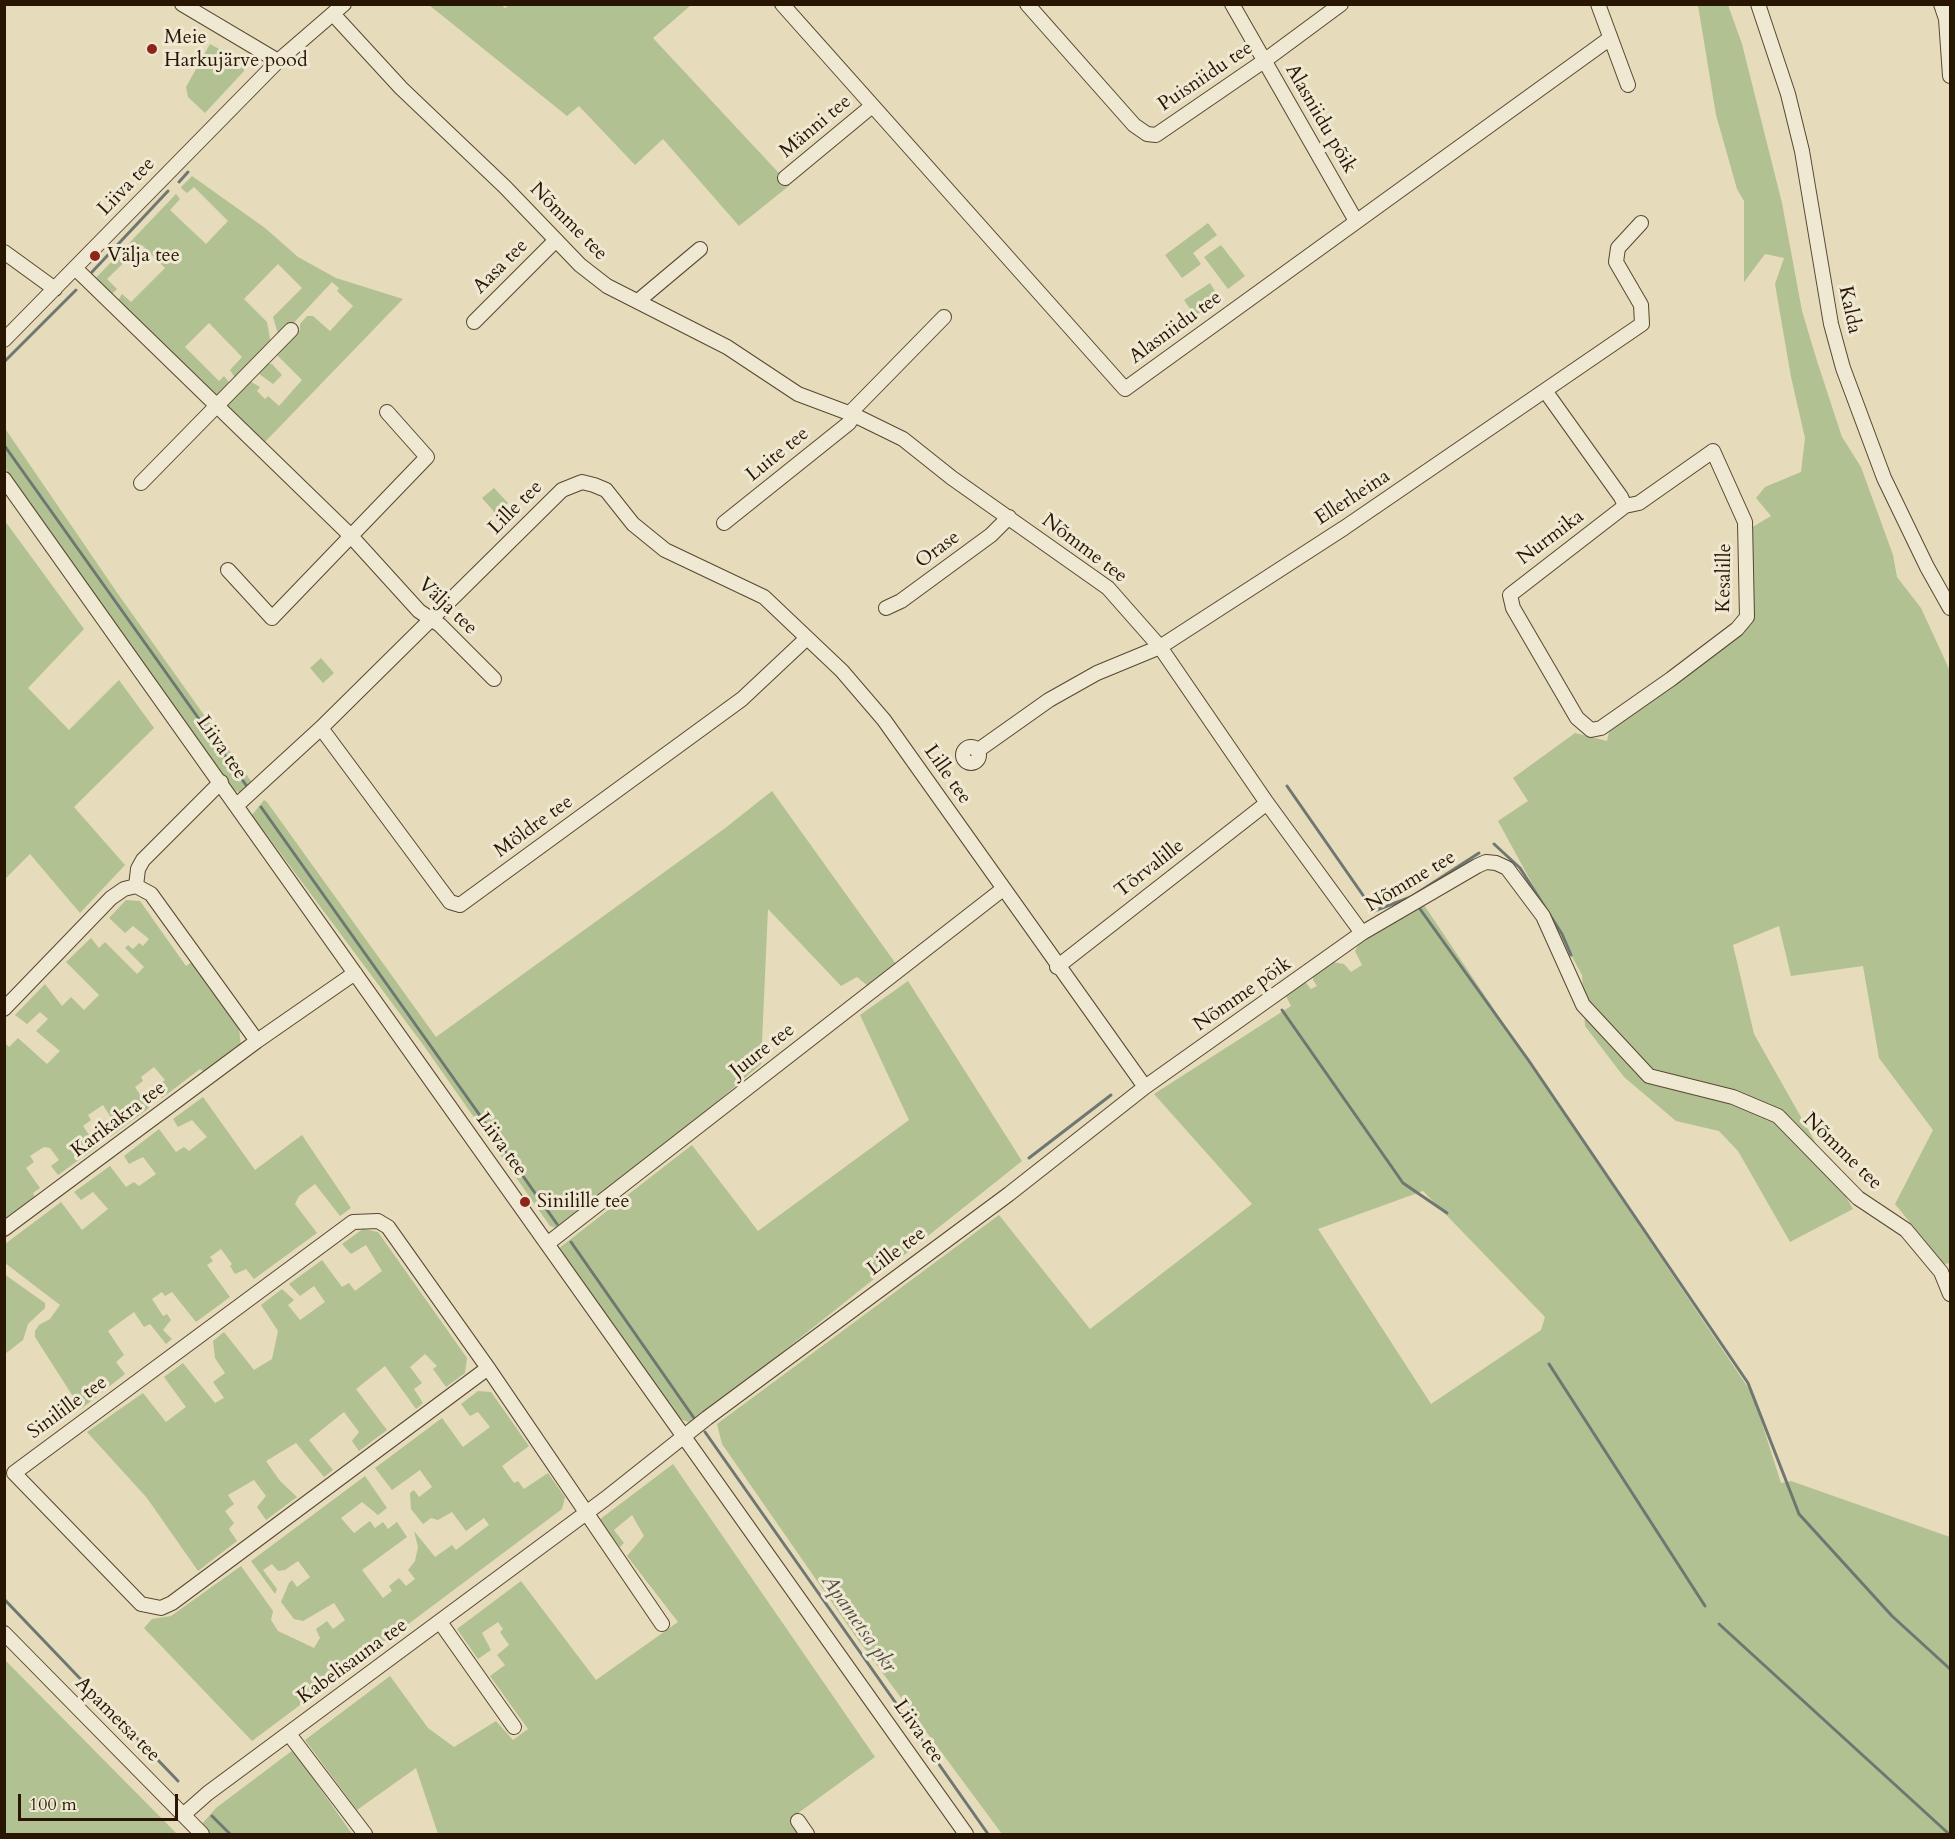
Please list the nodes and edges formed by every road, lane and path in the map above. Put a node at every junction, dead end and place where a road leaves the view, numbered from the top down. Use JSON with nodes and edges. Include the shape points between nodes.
{"nodes":[{"id":1,"x":182,"y":4,"type":"edge"},
{"id":2,"x":782,"y":4,"type":"edge"},
{"id":3,"x":1027,"y":4,"type":"edge"},
{"id":4,"x":1232,"y":4,"type":"edge"},
{"id":5,"x":1341,"y":4,"type":"edge"},
{"id":6,"x":1598,"y":4,"type":"edge"},
{"id":7,"x":1758,"y":4,"type":"edge"},
{"id":8,"x":1941,"y":4,"type":"edge"},
{"id":9,"x":339,"y":9,"type":"edge"},
{"id":10,"x":1609,"y":39,"type":"junction"},
{"id":11,"x":278,"y":61,"type":"junction"},
{"id":12,"x":1264,"y":62,"type":"junction"},
{"id":13,"x":1950,"y":76,"type":"edge"},
{"id":14,"x":1628,"y":85,"type":"dead end"},
{"id":15,"x":872,"y":106,"type":"junction"},
{"id":16,"x":785,"y":178,"type":"dead end"},
{"id":17,"x":1356,"y":221,"type":"junction"},
{"id":18,"x":1641,"y":223,"type":"dead end"},
{"id":19,"x":556,"y":240,"type":"junction"},
{"id":20,"x":700,"y":249,"type":"dead end"},
{"id":21,"x":4,"y":252,"type":"edge"},
{"id":22,"x":75,"y":268,"type":"junction"},
{"id":23,"x":55,"y":289,"type":"junction"},
{"id":24,"x":638,"y":301,"type":"junction"},
{"id":25,"x":944,"y":317,"type":"dead end"},
{"id":26,"x":474,"y":322,"type":"dead end"},
{"id":27,"x":291,"y":330,"type":"dead end"},
{"id":28,"x":4,"y":340,"type":"edge"},
{"id":29,"x":1546,"y":392,"type":"junction"},
{"id":30,"x":217,"y":404,"type":"junction"},
{"id":31,"x":387,"y":412,"type":"dead end"},
{"id":32,"x":852,"y":414,"type":"junction"},
{"id":33,"x":4,"y":479,"type":"edge"},
{"id":34,"x":141,"y":483,"type":"dead end"},
{"id":35,"x":1625,"y":506,"type":"junction"},
{"id":36,"x":1009,"y":517,"type":"junction"},
{"id":37,"x":724,"y":523,"type":"dead end"},
{"id":38,"x":350,"y":535,"type":"junction"},
{"id":39,"x":228,"y":570,"type":"dead end"},
{"id":40,"x":886,"y":608,"type":"dead end"},
{"id":41,"x":1950,"y":608,"type":"edge"},
{"id":42,"x":431,"y":619,"type":"junction"},
{"id":43,"x":807,"y":638,"type":"junction"},
{"id":44,"x":1160,"y":647,"type":"junction"},
{"id":45,"x":494,"y":679,"type":"dead end"},
{"id":46,"x":1584,"y":726,"type":"joint"},
{"id":47,"x":321,"y":728,"type":"junction"},
{"id":48,"x":977,"y":751,"type":"dead end"},
{"id":49,"x":221,"y":782,"type":"junction"},
{"id":50,"x":1267,"y":803,"type":"junction"},
{"id":51,"x":237,"y":805,"type":"junction"},
{"id":52,"x":136,"y":886,"type":"junction"},
{"id":53,"x":1003,"y":889,"type":"junction"},
{"id":54,"x":1362,"y":933,"type":"junction"},
{"id":55,"x":1057,"y":967,"type":"junction"},
{"id":56,"x":355,"y":973,"type":"junction"},
{"id":57,"x":4,"y":1009,"type":"edge"},
{"id":58,"x":257,"y":1041,"type":"junction"},
{"id":59,"x":1144,"y":1087,"type":"junction"},
{"id":60,"x":4,"y":1229,"type":"edge"},
{"id":61,"x":547,"y":1244,"type":"junction"},
{"id":62,"x":1950,"y":1294,"type":"edge"},
{"id":63,"x":488,"y":1368,"type":"junction"},
{"id":64,"x":685,"y":1438,"type":"junction"},
{"id":65,"x":9,"y":1476,"type":"edge"},
{"id":66,"x":586,"y":1512,"type":"junction"},
{"id":67,"x":440,"y":1622,"type":"junction"},
{"id":68,"x":662,"y":1624,"type":"dead end"},
{"id":69,"x":4,"y":1633,"type":"edge"},
{"id":70,"x":514,"y":1727,"type":"dead end"},
{"id":71,"x":289,"y":1734,"type":"junction"},
{"id":72,"x":183,"y":1815,"type":"junction"},
{"id":73,"x":798,"y":1821,"type":"dead end"},
{"id":74,"x":202,"y":1834,"type":"edge"},
{"id":75,"x":365,"y":1834,"type":"edge"},
{"id":76,"x":807,"y":1834,"type":"edge"},
{"id":77,"x":966,"y":1834,"type":"edge"}],
"edges":[{"from":1,"to":11,"type":"street"},
{"from":2,"to":15,"type":"street","name":"Alasniidu tee"},
{"from":3,"to":12,"type":"street","name":"Puisniidu tee","via":[[1134,125],[1147,134],[1156,135]]},
{"from":4,"to":12,"type":"street","name":"Alasniidu põik"},
{"from":5,"to":12,"type":"street","name":"Puisniidu tee"},
{"from":6,"to":10,"type":"street"},
{"from":7,"to":41,"type":"street","name":"Kalda","via":[[1802,151],[1829,312],[1843,368],[1884,478]]},
{"from":8,"to":13,"type":"street","via":[[1946,19]]},
{"from":9,"to":11,"type":"street","name":"Liiva tee"},
{"from":9,"to":19,"type":"street","name":"Nõmme tee","via":[[401,88]]},
{"from":10,"to":14,"type":"street"},
{"from":10,"to":17,"type":"street","name":"Alasniidu tee"},
{"from":11,"to":22,"type":"street","name":"Liiva tee"},
{"from":12,"to":17,"type":"street","name":"Alasniidu põik"},
{"from":15,"to":16,"type":"street","name":"Männi tee"},
{"from":15,"to":17,"type":"street","name":"Alasniidu tee","via":[[1125,389]]},
{"from":18,"to":29,"type":"street","name":"Ellerheina","via":[[1618,248],[1616,262],[1641,305],[1642,324]]},
{"from":19,"to":24,"type":"street","name":"Nõmme tee","via":[[607,286]]},
{"from":19,"to":26,"type":"street","name":"Aasa tee"},
{"from":20,"to":24,"type":"street"},
{"from":21,"to":23,"type":"street"},
{"from":22,"to":23,"type":"street","name":"Liiva tee"},
{"from":22,"to":30,"type":"street","name":"Välja tee"},
{"from":23,"to":28,"type":"street","name":"Liiva tee"},
{"from":24,"to":32,"type":"street","name":"Nõmme tee","via":[[727,347],[798,394]]},
{"from":25,"to":32,"type":"street"},
{"from":27,"to":30,"type":"street"},
{"from":29,"to":35,"type":"street"},
{"from":29,"to":44,"type":"street","name":"Ellerheina"},
{"from":30,"to":34,"type":"street"},
{"from":30,"to":38,"type":"street","name":"Välja tee"},
{"from":31,"to":38,"type":"street","via":[[427,458]]},
{"from":32,"to":36,"type":"street","name":"Nõmme tee","via":[[903,439]]},
{"from":32,"to":37,"type":"street","name":"Luite tee","via":[[849,423]]},
{"from":33,"to":49,"type":"street","name":"Liiva tee"},
{"from":35,"to":46,"type":"street","name":"Nurmika","via":[[1510,595]]},
{"from":35,"to":46,"type":"street","name":"Kesalille","via":[[1638,503],[1713,450],[1745,522],[1747,617],[1737,629],[1601,728],[1591,730]]},
{"from":36,"to":40,"type":"street","name":"Orase","via":[[991,535]]},
{"from":36,"to":44,"type":"street","name":"Nõmme tee","via":[[1108,588]]},
{"from":38,"to":39,"type":"street","via":[[272,618]]},
{"from":38,"to":42,"type":"street","name":"Välja tee"},
{"from":42,"to":43,"type":"street","name":"Lille tee","via":[[562,490],[582,482],[606,490],[633,524],[664,550],[764,597]]},
{"from":42,"to":45,"type":"street","name":"Välja tee"},
{"from":42,"to":47,"type":"street","name":"Lille tee"},
{"from":43,"to":47,"type":"street","name":"Möldre tee","via":[[742,699],[460,905],[450,902]]},
{"from":43,"to":53,"type":"street","name":"Lille tee","via":[[884,720]]},
{"from":44,"to":48,"type":"street","name":"Ellerheina","via":[[1097,673],[1049,700]]},
{"from":44,"to":50,"type":"street","name":"Nõmme tee"},
{"from":47,"to":51,"type":"street","name":"Lille tee"},
{"from":49,"to":51,"type":"street","name":"Liiva tee"},
{"from":49,"to":52,"type":"street","via":[[143,860]]},
{"from":50,"to":54,"type":"street","name":"Nõmme tee"},
{"from":50,"to":55,"type":"street","name":"Tõrvalille"},
{"from":51,"to":56,"type":"street","name":"Liiva tee"},
{"from":52,"to":57,"type":"street","via":[[111,898]]},
{"from":52,"to":58,"type":"street","via":[[151,894]]},
{"from":53,"to":55,"type":"street","name":"Lille tee"},
{"from":53,"to":61,"type":"street","name":"Juure tee"},
{"from":54,"to":59,"type":"street","name":"Nõmme põik"},
{"from":54,"to":62,"type":"street","name":"Nõmme tee","via":[[1477,866],[1486,862],[1508,868],[1543,916],[1583,1005],[1649,1076],[1733,1097],[1778,1116],[1858,1198],[1906,1230],[1941,1272]]},
{"from":55,"to":59,"type":"street","name":"Lille tee"},
{"from":56,"to":58,"type":"street","name":"Karikakra tee"},
{"from":56,"to":61,"type":"street","name":"Liiva tee"},
{"from":58,"to":60,"type":"street","name":"Karikakra tee"},
{"from":59,"to":64,"type":"street","name":"Lille tee"},
{"from":61,"to":64,"type":"street","name":"Liiva tee"},
{"from":63,"to":65,"type":"street","name":"Sinilille tee","via":[[161,1608],[141,1604]]},
{"from":63,"to":65,"type":"street","name":"Sinilille tee","via":[[388,1227],[378,1221],[353,1222]]},
{"from":63,"to":66,"type":"street","name":"Sinilille tee"},
{"from":64,"to":66,"type":"street","name":"Kabelisauna tee"},
{"from":64,"to":77,"type":"street","name":"Liiva tee"},
{"from":66,"to":67,"type":"street","name":"Kabelisauna tee"},
{"from":66,"to":68,"type":"street"},
{"from":67,"to":70,"type":"street"},
{"from":67,"to":71,"type":"street","name":"Kabelisauna tee"},
{"from":69,"to":72,"type":"street","name":"Apametsa tee"},
{"from":71,"to":72,"type":"street","name":"Kabelisauna tee"},
{"from":71,"to":75,"type":"street"},
{"from":72,"to":74,"type":"street","name":"Apametsa tee"},
{"from":73,"to":76,"type":"street"}]}
